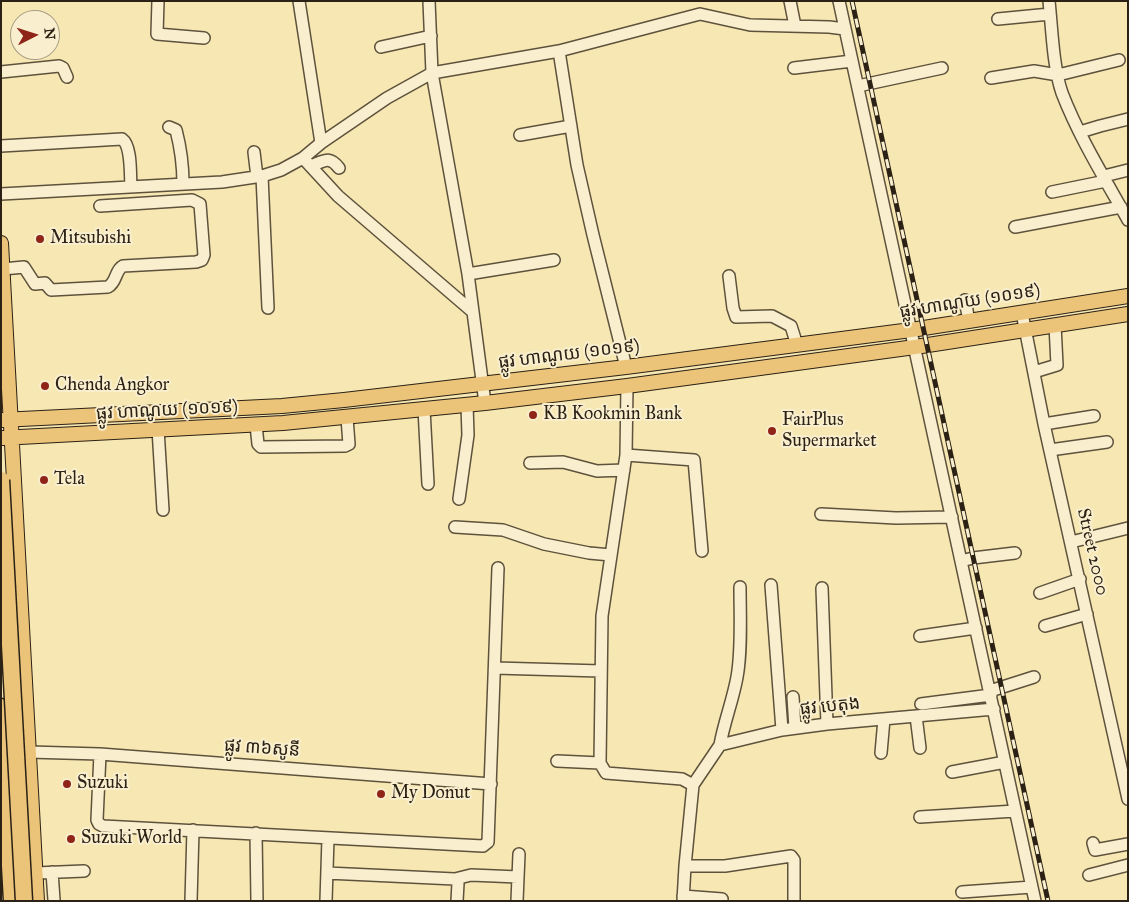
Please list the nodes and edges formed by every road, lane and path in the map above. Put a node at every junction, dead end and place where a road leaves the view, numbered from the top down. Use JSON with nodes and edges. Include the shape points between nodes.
{"nodes":[{"id":1,"x":158,"y":1,"type":"edge"},
{"id":2,"x":299,"y":1,"type":"edge"},
{"id":3,"x":429,"y":1,"type":"edge"},
{"id":4,"x":790,"y":1,"type":"edge"},
{"id":5,"x":839,"y":1,"type":"edge"},
{"id":6,"x":1049,"y":1,"type":"edge"},
{"id":7,"x":1050,"y":14,"type":"junction"},
{"id":8,"x":998,"y":19,"type":"dead end"},
{"id":9,"x":795,"y":26,"type":"junction"},
{"id":10,"x":845,"y":29,"type":"junction"},
{"id":11,"x":431,"y":36,"type":"junction"},
{"id":12,"x":204,"y":38,"type":"dead end"},
{"id":13,"x":381,"y":46,"type":"dead end"},
{"id":14,"x":559,"y":51,"type":"junction"},
{"id":15,"x":1119,"y":60,"type":"dead end"},
{"id":16,"x":852,"y":61,"type":"junction"},
{"id":17,"x":794,"y":68,"type":"dead end"},
{"id":18,"x":942,"y":68,"type":"dead end"},
{"id":19,"x":1,"y":72,"type":"edge"},
{"id":20,"x":432,"y":73,"type":"junction"},
{"id":21,"x":1058,"y":75,"type":"junction"},
{"id":22,"x":67,"y":77,"type":"dead end"},
{"id":23,"x":991,"y":78,"type":"dead end"},
{"id":24,"x":858,"y":86,"type":"junction"},
{"id":25,"x":1128,"y":119,"type":"edge"},
{"id":26,"x":571,"y":126,"type":"junction"},
{"id":27,"x":169,"y":127,"type":"dead end"},
{"id":28,"x":1080,"y":132,"type":"junction"},
{"id":29,"x":520,"y":135,"type":"dead end"},
{"id":30,"x":321,"y":143,"type":"junction"},
{"id":31,"x":1,"y":146,"type":"edge"},
{"id":32,"x":254,"y":152,"type":"dead end"},
{"id":33,"x":307,"y":162,"type":"junction"},
{"id":34,"x":339,"y":168,"type":"dead end"},
{"id":35,"x":1128,"y":170,"type":"edge"},
{"id":36,"x":259,"y":177,"type":"junction"},
{"id":37,"x":1105,"y":178,"type":"junction"},
{"id":38,"x":182,"y":184,"type":"junction"},
{"id":39,"x":131,"y":187,"type":"junction"},
{"id":40,"x":1052,"y":192,"type":"dead end"},
{"id":41,"x":1,"y":194,"type":"edge"},
{"id":42,"x":100,"y":206,"type":"dead end"},
{"id":43,"x":1121,"y":207,"type":"junction"},
{"id":44,"x":1128,"y":220,"type":"edge"},
{"id":45,"x":1015,"y":227,"type":"dead end"},
{"id":46,"x":1,"y":243,"type":"edge"},
{"id":47,"x":554,"y":260,"type":"dead end"},
{"id":48,"x":3,"y":269,"type":"junction"},
{"id":49,"x":468,"y":274,"type":"junction"},
{"id":50,"x":728,"y":276,"type":"dead end"},
{"id":51,"x":1128,"y":296,"type":"edge"},
{"id":52,"x":965,"y":300,"type":"dead end"},
{"id":53,"x":268,"y":308,"type":"dead end"},
{"id":54,"x":473,"y":312,"type":"junction"},
{"id":55,"x":1022,"y":313,"type":"junction"},
{"id":56,"x":1128,"y":314,"type":"edge"},
{"id":57,"x":969,"y":321,"type":"junction"},
{"id":58,"x":1055,"y":326,"type":"junction"},
{"id":59,"x":911,"y":330,"type":"junction"},
{"id":60,"x":1025,"y":330,"type":"junction"},
{"id":61,"x":796,"y":345,"type":"junction"},
{"id":62,"x":915,"y":347,"type":"junction"},
{"id":63,"x":626,"y":367,"type":"junction"},
{"id":64,"x":1034,"y":372,"type":"junction"},
{"id":65,"x":484,"y":385,"type":"junction"},
{"id":66,"x":627,"y":386,"type":"junction"},
{"id":67,"x":485,"y":403,"type":"junction"},
{"id":68,"x":467,"y":405,"type":"junction"},
{"id":69,"x":424,"y":409,"type":"junction"},
{"id":70,"x":1094,"y":416,"type":"dead end"},
{"id":71,"x":348,"y":418,"type":"junction"},
{"id":72,"x":6,"y":419,"type":"edge"},
{"id":73,"x":1044,"y":424,"type":"junction"},
{"id":74,"x":256,"y":425,"type":"junction"},
{"id":75,"x":158,"y":429,"type":"junction"},
{"id":76,"x":7,"y":438,"type":"edge"},
{"id":77,"x":1107,"y":442,"type":"dead end"},
{"id":78,"x":1050,"y":450,"type":"junction"},
{"id":79,"x":626,"y":456,"type":"junction"},
{"id":80,"x":530,"y":463,"type":"dead end"},
{"id":81,"x":624,"y":470,"type":"junction"},
{"id":82,"x":1,"y":480,"type":"edge"},
{"id":83,"x":428,"y":484,"type":"dead end"},
{"id":84,"x":459,"y":499,"type":"dead end"},
{"id":85,"x":163,"y":510,"type":"dead end"},
{"id":86,"x":821,"y":514,"type":"dead end"},
{"id":87,"x":952,"y":517,"type":"junction"},
{"id":88,"x":455,"y":527,"type":"dead end"},
{"id":89,"x":1128,"y":528,"type":"edge"},
{"id":90,"x":1072,"y":542,"type":"junction"},
{"id":91,"x":702,"y":551,"type":"dead end"},
{"id":92,"x":1015,"y":553,"type":"dead end"},
{"id":93,"x":611,"y":555,"type":"junction"},
{"id":94,"x":961,"y":561,"type":"junction"},
{"id":95,"x":498,"y":568,"type":"dead end"},
{"id":96,"x":1080,"y":579,"type":"junction"},
{"id":97,"x":771,"y":586,"type":"dead end"},
{"id":98,"x":740,"y":587,"type":"dead end"},
{"id":99,"x":822,"y":588,"type":"dead end"},
{"id":100,"x":1040,"y":592,"type":"dead end"},
{"id":101,"x":1087,"y":614,"type":"junction"},
{"id":102,"x":1045,"y":626,"type":"dead end"},
{"id":103,"x":976,"y":628,"type":"junction"},
{"id":104,"x":920,"y":636,"type":"dead end"},
{"id":105,"x":1,"y":654,"type":"edge"},
{"id":106,"x":24,"y":665,"type":"junction"},
{"id":107,"x":495,"y":668,"type":"junction"},
{"id":108,"x":601,"y":671,"type":"junction"},
{"id":109,"x":1034,"y":677,"type":"dead end"},
{"id":110,"x":990,"y":693,"type":"junction"},
{"id":111,"x":793,"y":697,"type":"dead end"},
{"id":112,"x":921,"y":704,"type":"dead end"},
{"id":113,"x":1,"y":707,"type":"edge"},
{"id":114,"x":994,"y":709,"type":"junction"},
{"id":115,"x":916,"y":716,"type":"junction"},
{"id":116,"x":884,"y":719,"type":"junction"},
{"id":117,"x":826,"y":724,"type":"junction"},
{"id":118,"x":795,"y":728,"type":"junction"},
{"id":119,"x":782,"y":730,"type":"junction"},
{"id":120,"x":720,"y":745,"type":"junction"},
{"id":121,"x":920,"y":748,"type":"dead end"},
{"id":122,"x":29,"y":752,"type":"junction"},
{"id":123,"x":881,"y":753,"type":"dead end"},
{"id":124,"x":100,"y":754,"type":"junction"},
{"id":125,"x":557,"y":761,"type":"dead end"},
{"id":126,"x":1005,"y":762,"type":"junction"},
{"id":127,"x":600,"y":763,"type":"junction"},
{"id":128,"x":952,"y":772,"type":"dead end"},
{"id":129,"x":491,"y":784,"type":"junction"},
{"id":130,"x":693,"y":785,"type":"junction"},
{"id":131,"x":1127,"y":793,"type":"edge"},
{"id":132,"x":1015,"y":811,"type":"junction"},
{"id":133,"x":920,"y":817,"type":"dead end"},
{"id":134,"x":193,"y":830,"type":"junction"},
{"id":135,"x":256,"y":834,"type":"junction"},
{"id":136,"x":328,"y":838,"type":"junction"},
{"id":137,"x":1093,"y":843,"type":"dead end"},
{"id":138,"x":1128,"y":844,"type":"edge"},
{"id":139,"x":520,"y":854,"type":"dead end"},
{"id":140,"x":1128,"y":865,"type":"edge"},
{"id":141,"x":685,"y":866,"type":"junction"},
{"id":142,"x":84,"y":871,"type":"dead end"},
{"id":143,"x":52,"y":872,"type":"junction"},
{"id":144,"x":327,"y":873,"type":"junction"},
{"id":145,"x":36,"y":874,"type":"junction"},
{"id":146,"x":1089,"y":875,"type":"dead end"},
{"id":147,"x":518,"y":878,"type":"junction"},
{"id":148,"x":455,"y":879,"type":"junction"},
{"id":149,"x":1032,"y":887,"type":"junction"},
{"id":150,"x":962,"y":892,"type":"dead end"},
{"id":151,"x":683,"y":898,"type":"edge"},
{"id":152,"x":722,"y":899,"type":"dead end"},
{"id":153,"x":54,"y":900,"type":"edge"},
{"id":154,"x":12,"y":901,"type":"edge"},
{"id":155,"x":24,"y":901,"type":"edge"},
{"id":156,"x":37,"y":901,"type":"edge"},
{"id":157,"x":191,"y":901,"type":"edge"},
{"id":158,"x":257,"y":901,"type":"edge"},
{"id":159,"x":326,"y":901,"type":"edge"},
{"id":160,"x":457,"y":901,"type":"edge"},
{"id":161,"x":517,"y":901,"type":"edge"},
{"id":162,"x":794,"y":901,"type":"edge"},
{"id":163,"x":1035,"y":901,"type":"edge"}],
"edges":[{"from":1,"to":12,"type":"street","via":[[157,34]]},
{"from":2,"to":30,"type":"street"},
{"from":3,"to":11,"type":"street"},
{"from":4,"to":9,"type":"street"},
{"from":5,"to":10,"type":"street"},
{"from":6,"to":7,"type":"street"},
{"from":7,"to":8,"type":"street"},
{"from":7,"to":21,"type":"street"},
{"from":9,"to":10,"type":"street"},
{"from":9,"to":14,"type":"street","via":[[750,25],[700,14]]},
{"from":10,"to":16,"type":"street"},
{"from":11,"to":13,"type":"street"},
{"from":11,"to":20,"type":"street"},
{"from":14,"to":20,"type":"street"},
{"from":14,"to":26,"type":"street"},
{"from":15,"to":21,"type":"street"},
{"from":16,"to":17,"type":"street"},
{"from":16,"to":24,"type":"street"},
{"from":18,"to":24,"type":"street"},
{"from":19,"to":22,"type":"street","via":[[59,66]]},
{"from":20,"to":30,"type":"street","via":[[386,98]]},
{"from":20,"to":49,"type":"street"},
{"from":21,"to":23,"type":"street","via":[[1034,71]]},
{"from":21,"to":28,"type":"street"},
{"from":24,"to":59,"type":"street"},
{"from":25,"to":28,"type":"street"},
{"from":26,"to":29,"type":"street"},
{"from":26,"to":63,"type":"street","via":[[592,235]]},
{"from":27,"to":38,"type":"street","via":[[176,130],[181,148]]},
{"from":28,"to":37,"type":"street"},
{"from":30,"to":33,"type":"street"},
{"from":31,"to":39,"type":"street","via":[[122,139],[129,153]]},
{"from":32,"to":36,"type":"street"},
{"from":33,"to":34,"type":"street","via":[[329,159]]},
{"from":33,"to":36,"type":"street"},
{"from":33,"to":54,"type":"street","via":[[338,196]]},
{"from":35,"to":37,"type":"street"},
{"from":36,"to":38,"type":"street"},
{"from":36,"to":53,"type":"street"},
{"from":37,"to":40,"type":"street"},
{"from":37,"to":43,"type":"street"},
{"from":38,"to":39,"type":"street"},
{"from":39,"to":41,"type":"street"},
{"from":42,"to":48,"type":"street","via":[[192,200],[200,204],[202,260],[123,266],[108,287],[51,290],[45,283],[35,284],[24,267]]},
{"from":43,"to":44,"type":"street"},
{"from":43,"to":45,"type":"street"},
{"from":46,"to":48,"type":"main road"},
{"from":47,"to":49,"type":"street"},
{"from":48,"to":72,"type":"main road"},
{"from":49,"to":54,"type":"street"},
{"from":50,"to":61,"type":"street","via":[[736,317],[774,316],[791,326]]},
{"from":51,"to":55,"type":"main road","name":"ផ្លូវ ហាណូយ (១០១៩)"},
{"from":52,"to":57,"type":"street"},
{"from":54,"to":65,"type":"street"},
{"from":55,"to":57,"type":"main road","name":"ផ្លូវ ហាណូយ (១០១៩)"},
{"from":55,"to":60,"type":"street","name":"Street 2000"},
{"from":56,"to":58,"type":"main road","name":"ផ្លូវ ហាណូយ (១០១៩)"},
{"from":57,"to":59,"type":"main road","name":"ផ្លូវ ហាណូយ (១០១៩)"},
{"from":58,"to":60,"type":"main road","name":"ផ្លូវ ហាណូយ (១០១៩)"},
{"from":58,"to":64,"type":"street","via":[[1056,365]]},
{"from":59,"to":61,"type":"main road","name":"ផ្លូវ ហាណូយ (១០១៩)"},
{"from":59,"to":62,"type":"street"},
{"from":60,"to":62,"type":"main road","name":"ផ្លូវ ហាណូយ (១០១៩)"},
{"from":60,"to":64,"type":"street","name":"Street 2000"},
{"from":61,"to":63,"type":"main road","name":"ផ្លូវ ហាណូយ (១០១៩)"},
{"from":62,"to":66,"type":"main road","name":"ផ្លូវ ហាណូយ (១០១៩)"},
{"from":62,"to":87,"type":"street"},
{"from":63,"to":65,"type":"main road","name":"ផ្លូវ ហាណូយ (១០១៩)"},
{"from":64,"to":73,"type":"street","name":"Street 2000"},
{"from":65,"to":67,"type":"street"},
{"from":65,"to":72,"type":"main road","name":"ផ្លូវ ហាណូយ (១០១៩)","via":[[282,406]]},
{"from":66,"to":67,"type":"main road","name":"ផ្លូវ ហាណូយ (១០១៩)"},
{"from":66,"to":79,"type":"street"},
{"from":67,"to":68,"type":"main road","name":"ផ្លូវ ហាណូយ (១០១៩)"},
{"from":68,"to":69,"type":"main road","name":"ផ្លូវ ហាណូយ (១០១៩)"},
{"from":68,"to":84,"type":"street","via":[[468,435]]},
{"from":69,"to":71,"type":"main road","name":"ផ្លូវ ហាណូយ (១០១៩)"},
{"from":69,"to":83,"type":"street"},
{"from":70,"to":73,"type":"street"},
{"from":71,"to":74,"type":"main road","name":"ផ្លូវ ហាណូយ (១០១៩)"},
{"from":71,"to":74,"type":"street","via":[[349,444],[344,446],[261,447]]},
{"from":72,"to":76,"type":"main road"},
{"from":73,"to":78,"type":"street","name":"Street 2000"},
{"from":74,"to":75,"type":"main road","name":"ផ្លូវ ហាណូយ (១០១៩)"},
{"from":75,"to":76,"type":"main road","name":"ផ្លូវ ហាណូយ (១០១៩)"},
{"from":75,"to":85,"type":"street"},
{"from":76,"to":106,"type":"main road"},
{"from":77,"to":78,"type":"street"},
{"from":78,"to":90,"type":"street","name":"Street 2000"},
{"from":79,"to":81,"type":"street"},
{"from":79,"to":91,"type":"street","via":[[694,460]]},
{"from":80,"to":81,"type":"street","via":[[563,462],[598,471]]},
{"from":81,"to":93,"type":"street"},
{"from":82,"to":155,"type":"highway","bridge":true},
{"from":86,"to":87,"type":"street"},
{"from":87,"to":94,"type":"street"},
{"from":88,"to":93,"type":"street","via":[[503,530],[544,544]]},
{"from":89,"to":90,"type":"street"},
{"from":90,"to":96,"type":"street","name":"Street 2000"},
{"from":92,"to":94,"type":"street"},
{"from":93,"to":108,"type":"street","via":[[602,616]]},
{"from":94,"to":103,"type":"street"},
{"from":95,"to":107,"type":"street"},
{"from":96,"to":100,"type":"street"},
{"from":96,"to":101,"type":"street","name":"Street 2000"},
{"from":97,"to":119,"type":"street"},
{"from":98,"to":120,"type":"street","via":[[738,674]]},
{"from":99,"to":117,"type":"street"},
{"from":101,"to":102,"type":"street"},
{"from":101,"to":131,"type":"street","name":"Street 2000"},
{"from":103,"to":104,"type":"street"},
{"from":103,"to":110,"type":"street"},
{"from":105,"to":106,"type":"main road","via":[[6,652],[17,656]]},
{"from":106,"to":122,"type":"main road"},
{"from":107,"to":108,"type":"street"},
{"from":107,"to":129,"type":"street"},
{"from":108,"to":127,"type":"street"},
{"from":109,"to":110,"type":"street"},
{"from":110,"to":112,"type":"street"},
{"from":110,"to":114,"type":"street"},
{"from":111,"to":118,"type":"street"},
{"from":113,"to":154,"type":"highway"},
{"from":114,"to":115,"type":"street","name":"ផ្លូវ បេតុង"},
{"from":114,"to":126,"type":"street"},
{"from":115,"to":116,"type":"street","name":"ផ្លូវ បេតុង"},
{"from":115,"to":121,"type":"street"},
{"from":116,"to":117,"type":"street","name":"ផ្លូវ បេតុង"},
{"from":116,"to":123,"type":"street"},
{"from":117,"to":118,"type":"street","name":"ផ្លូវ បេតុង"},
{"from":118,"to":119,"type":"street","name":"ផ្លូវ បេតុង"},
{"from":119,"to":120,"type":"street","name":"ផ្លូវ បេតុង"},
{"from":120,"to":130,"type":"street"},
{"from":122,"to":124,"type":"street","name":"ផ្លូវ ៣៦សូនី"},
{"from":122,"to":145,"type":"main road"},
{"from":124,"to":129,"type":"street","name":"ផ្លូវ ៣៦សូនី"},
{"from":124,"to":134,"type":"street","via":[[99,824]]},
{"from":125,"to":127,"type":"street"},
{"from":126,"to":128,"type":"street"},
{"from":126,"to":132,"type":"street"},
{"from":127,"to":130,"type":"street","via":[[606,773],[682,779]]},
{"from":129,"to":136,"type":"street","via":[[488,842],[483,846]]},
{"from":130,"to":141,"type":"street"},
{"from":132,"to":133,"type":"street"},
{"from":132,"to":149,"type":"street"},
{"from":134,"to":135,"type":"street"},
{"from":134,"to":157,"type":"street"},
{"from":135,"to":136,"type":"street"},
{"from":135,"to":158,"type":"street"},
{"from":136,"to":144,"type":"street"},
{"from":137,"to":138,"type":"street","via":[[1095,850]]},
{"from":139,"to":147,"type":"street"},
{"from":140,"to":146,"type":"street"},
{"from":141,"to":151,"type":"street"},
{"from":141,"to":162,"type":"street","via":[[725,866],[790,856],[794,860]]},
{"from":142,"to":143,"type":"street"},
{"from":143,"to":145,"type":"street"},
{"from":143,"to":153,"type":"street"},
{"from":144,"to":148,"type":"street"},
{"from":144,"to":159,"type":"street"},
{"from":145,"to":156,"type":"main road"},
{"from":147,"to":148,"type":"street","via":[[471,876]]},
{"from":147,"to":161,"type":"street"},
{"from":148,"to":160,"type":"street","via":[[458,883]]},
{"from":149,"to":150,"type":"street"},
{"from":149,"to":163,"type":"street"},
{"from":151,"to":152,"type":"street"}]}
